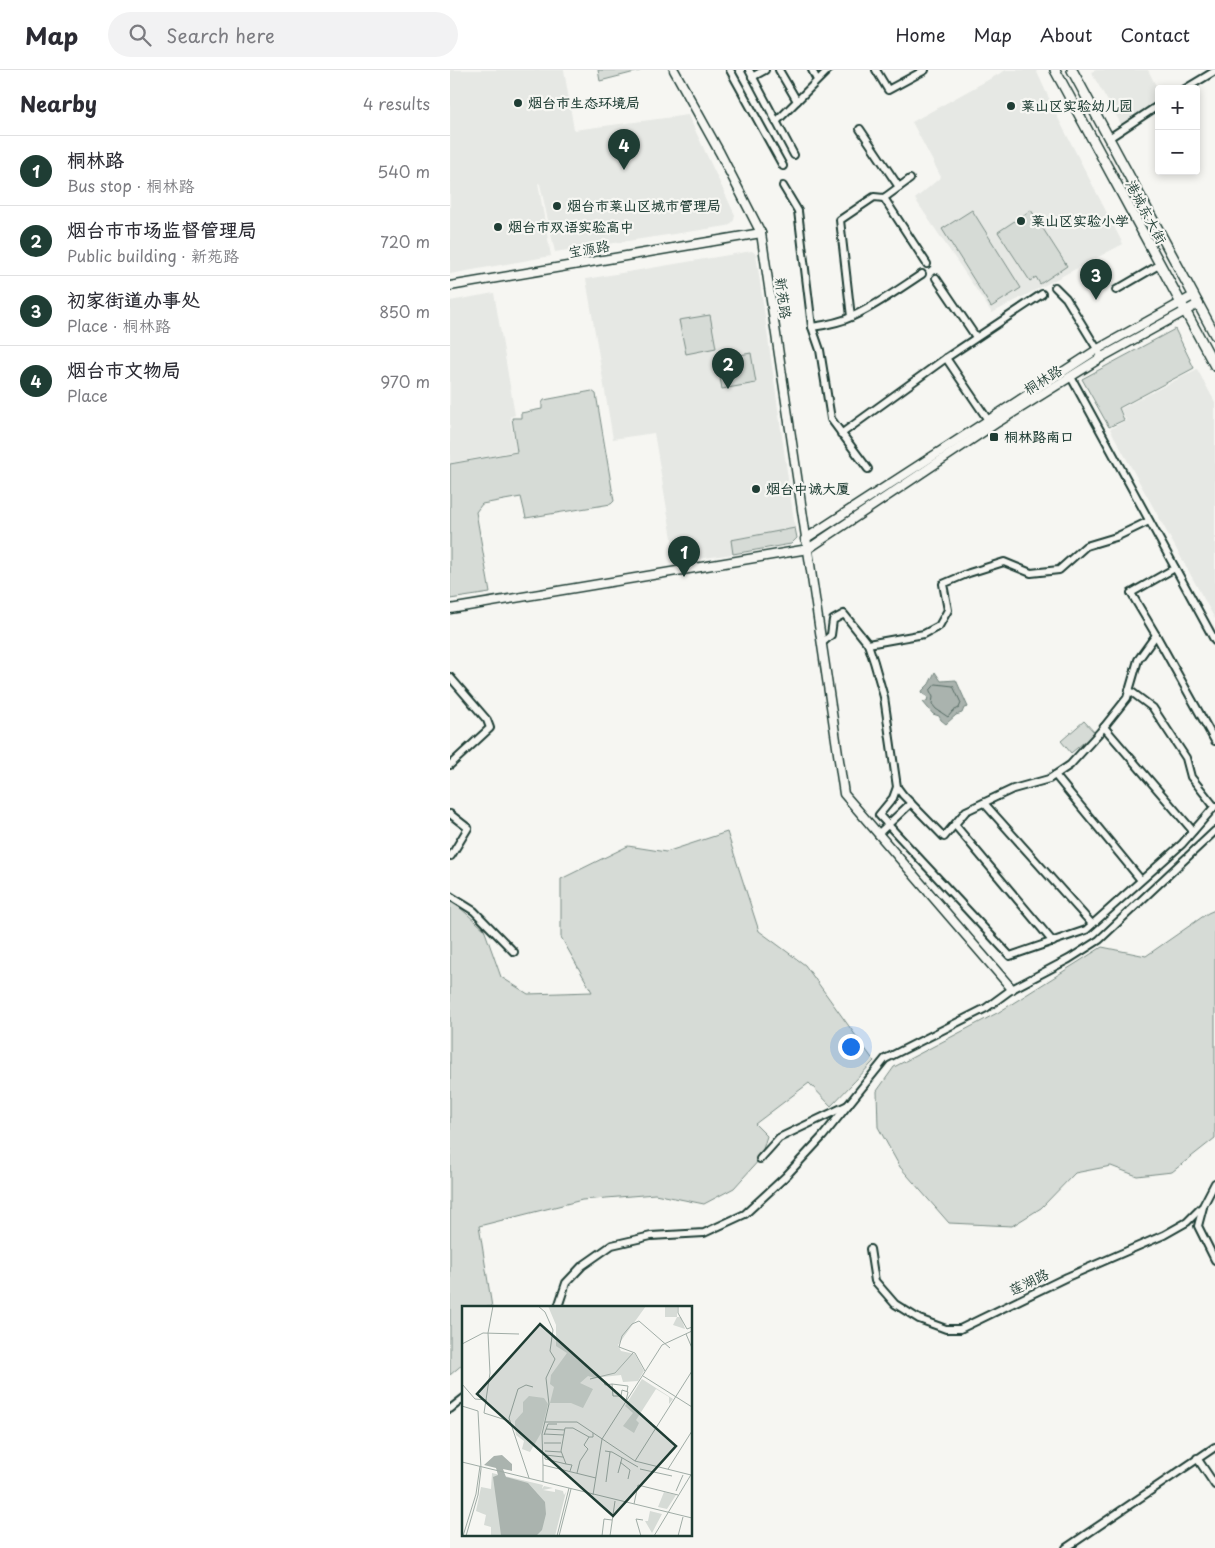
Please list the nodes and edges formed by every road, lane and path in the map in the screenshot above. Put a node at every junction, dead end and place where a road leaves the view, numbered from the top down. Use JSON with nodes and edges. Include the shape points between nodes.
{"nodes":[{"id":1,"x":674,"y":70,"type":"edge"},
{"id":2,"x":730,"y":70,"type":"edge"},
{"id":3,"x":748,"y":70,"type":"edge"},
{"id":4,"x":765,"y":70,"type":"edge"},
{"id":5,"x":779,"y":70,"type":"edge"},
{"id":6,"x":812,"y":70,"type":"edge"},
{"id":7,"x":828,"y":70,"type":"edge"},
{"id":8,"x":876,"y":70,"type":"edge"},
{"id":9,"x":925,"y":70,"type":"edge"},
{"id":10,"x":1055,"y":70,"type":"edge"},
{"id":11,"x":1072,"y":70,"type":"edge"},
{"id":12,"x":1215,"y":71,"type":"edge"},
{"id":13,"x":752,"y":78,"type":"junction"},
{"id":14,"x":817,"y":80,"type":"junction"},
{"id":15,"x":1192,"y":85,"type":"edge"},
{"id":16,"x":797,"y":101,"type":"junction"},
{"id":17,"x":1155,"y":108,"type":"edge"},
{"id":18,"x":776,"y":122,"type":"junction"},
{"id":19,"x":860,"y":129,"type":"dead end"},
{"id":20,"x":1109,"y":138,"type":"junction"},
{"id":21,"x":794,"y":155,"type":"dead end"},
{"id":22,"x":783,"y":166,"type":"dead end"},
{"id":23,"x":910,"y":180,"type":"dead end"},
{"id":24,"x":783,"y":186,"type":"dead end"},
{"id":25,"x":899,"y":187,"type":"junction"},
{"id":26,"x":884,"y":198,"type":"junction"},
{"id":27,"x":761,"y":233,"type":"junction"},
{"id":28,"x":927,"y":264,"type":"dead end"},
{"id":29,"x":1159,"y":265,"type":"junction"},
{"id":30,"x":922,"y":274,"type":"dead end"},
{"id":31,"x":936,"y":278,"type":"dead end"},
{"id":32,"x":450,"y":286,"type":"edge"},
{"id":33,"x":1054,"y":287,"type":"dead end"},
{"id":34,"x":1116,"y":290,"type":"dead end"},
{"id":35,"x":1042,"y":294,"type":"dead end"},
{"id":36,"x":1196,"y":300,"type":"junction"},
{"id":37,"x":1182,"y":308,"type":"junction"},
{"id":38,"x":851,"y":317,"type":"junction"},
{"id":39,"x":812,"y":327,"type":"junction"},
{"id":40,"x":1215,"y":335,"type":"edge"},
{"id":41,"x":976,"y":337,"type":"junction"},
{"id":42,"x":1100,"y":353,"type":"junction"},
{"id":43,"x":946,"y":358,"type":"junction"},
{"id":44,"x":1215,"y":366,"type":"edge"},
{"id":45,"x":1071,"y":377,"type":"junction"},
{"id":46,"x":988,"y":420,"type":"junction"},
{"id":47,"x":841,"y":434,"type":"junction"},
{"id":48,"x":868,"y":470,"type":"dead end"},
{"id":49,"x":1149,"y":521,"type":"junction"},
{"id":50,"x":805,"y":539,"type":"junction"},
{"id":51,"x":808,"y":549,"type":"junction"},
{"id":52,"x":1175,"y":568,"type":"junction"},
{"id":53,"x":451,"y":610,"type":"edge"},
{"id":54,"x":1156,"y":635,"type":"junction"},
{"id":55,"x":1215,"y":641,"type":"edge"},
{"id":56,"x":822,"y":643,"type":"junction"},
{"id":57,"x":868,"y":644,"type":"junction"},
{"id":58,"x":450,"y":677,"type":"edge"},
{"id":59,"x":1129,"y":690,"type":"junction"},
{"id":60,"x":1104,"y":727,"type":"junction"},
{"id":61,"x":1215,"y":741,"type":"edge"},
{"id":62,"x":450,"y":765,"type":"edge"},
{"id":63,"x":1055,"y":775,"type":"junction"},
{"id":64,"x":898,"y":787,"type":"junction"},
{"id":65,"x":910,"y":803,"type":"junction"},
{"id":66,"x":984,"y":803,"type":"junction"},
{"id":67,"x":1215,"y":806,"type":"edge"},
{"id":68,"x":450,"y":814,"type":"edge"},
{"id":69,"x":888,"y":825,"type":"junction"},
{"id":70,"x":954,"y":825,"type":"junction"},
{"id":71,"x":1193,"y":831,"type":"junction"},
{"id":72,"x":1215,"y":831,"type":"edge"},
{"id":73,"x":878,"y":834,"type":"junction"},
{"id":74,"x":451,"y":856,"type":"edge"},
{"id":75,"x":1141,"y":880,"type":"junction"},
{"id":76,"x":450,"y":896,"type":"edge"},
{"id":77,"x":1092,"y":924,"type":"junction"},
{"id":78,"x":1053,"y":942,"type":"junction"},
{"id":79,"x":514,"y":952,"type":"dead end"},
{"id":80,"x":1012,"y":989,"type":"junction"},
{"id":81,"x":849,"y":1104,"type":"junction"},
{"id":82,"x":760,"y":1159,"type":"dead end"},
{"id":83,"x":1215,"y":1184,"type":"edge"},
{"id":84,"x":1203,"y":1206,"type":"junction"},
{"id":85,"x":870,"y":1249,"type":"dead end"},
{"id":86,"x":1215,"y":1260,"type":"edge"},
{"id":87,"x":558,"y":1306,"type":"edge"},
{"id":88,"x":462,"y":1400,"type":"edge"},
{"id":89,"x":450,"y":1409,"type":"edge"},
{"id":90,"x":1215,"y":1447,"type":"edge"},
{"id":91,"x":1197,"y":1458,"type":"junction"},
{"id":92,"x":1215,"y":1485,"type":"edge"},
{"id":93,"x":1066,"y":1548,"type":"edge"}],
"edges":[{"from":1,"to":27,"type":"street","name":"新苑路"},
{"from":2,"to":22,"type":"street"},
{"from":3,"to":13,"type":"street"},
{"from":4,"to":13,"type":"street"},
{"from":5,"to":16,"type":"street"},
{"from":6,"to":14,"type":"street"},
{"from":7,"to":14,"type":"street"},
{"from":8,"to":9,"type":"street","via":[[888,90]]},
{"from":10,"to":29,"type":"main road","name":"港城东大街"},
{"from":11,"to":20,"type":"main road","name":"港城东大街"},
{"from":12,"to":15,"type":"street"},
{"from":13,"to":18,"type":"street"},
{"from":14,"to":16,"type":"street"},
{"from":16,"to":18,"type":"street"},
{"from":17,"to":20,"type":"street"},
{"from":18,"to":21,"type":"street"},
{"from":19,"to":25,"type":"street"},
{"from":20,"to":36,"type":"main road","name":"港城东大街"},
{"from":23,"to":25,"type":"street"},
{"from":24,"to":39,"type":"street","via":[[798,212]]},
{"from":25,"to":26,"type":"street"},
{"from":26,"to":28,"type":"street"},
{"from":26,"to":38,"type":"street","via":[[874,197],[840,220]]},
{"from":27,"to":32,"type":"street","name":"宝源路"},
{"from":27,"to":50,"type":"street","name":"新苑路"},
{"from":29,"to":34,"type":"street"},
{"from":29,"to":37,"type":"main road","name":"港城东大街"},
{"from":30,"to":38,"type":"street"},
{"from":31,"to":41,"type":"street"},
{"from":33,"to":42,"type":"street","via":[[1066,298]]},
{"from":35,"to":41,"type":"street"},
{"from":36,"to":37,"type":"street","name":"桐林路"},
{"from":36,"to":40,"type":"main road","name":"港城东大街"},
{"from":37,"to":42,"type":"street","name":"桐林路"},
{"from":37,"to":44,"type":"main road","name":"港城东大街"},
{"from":38,"to":39,"type":"street"},
{"from":39,"to":47,"type":"street","via":[[820,350],[831,419]]},
{"from":41,"to":43,"type":"street"},
{"from":42,"to":45,"type":"street","name":"桐林路"},
{"from":42,"to":46,"type":"street","name":"桐林路"},
{"from":43,"to":46,"type":"street"},
{"from":43,"to":47,"type":"street"},
{"from":45,"to":49,"type":"street"},
{"from":45,"to":51,"type":"street","name":"桐林路"},
{"from":46,"to":50,"type":"street","name":"桐林路"},
{"from":47,"to":48,"type":"street"},
{"from":49,"to":52,"type":"street"},
{"from":49,"to":57,"type":"street","via":[[1116,537],[1086,546],[1059,570],[1031,573],[1004,562],[969,573],[944,584],[948,610],[939,626],[924,634]]},
{"from":50,"to":51,"type":"street","name":"新苑路"},
{"from":51,"to":53,"type":"street","name":"桐林路"},
{"from":51,"to":56,"type":"street","name":"新苑路"},
{"from":52,"to":54,"type":"street","via":[[1131,593]]},
{"from":52,"to":55,"type":"street"},
{"from":54,"to":59,"type":"street","via":[[1138,660]]},
{"from":54,"to":61,"type":"street"},
{"from":56,"to":57,"type":"street","via":[[831,635],[833,620],[844,614]]},
{"from":56,"to":73,"type":"street","name":"新苑路","via":[[844,794]]},
{"from":57,"to":64,"type":"street","via":[[884,697]]},
{"from":58,"to":62,"type":"street","via":[[488,720],[490,728]]},
{"from":59,"to":60,"type":"street"},
{"from":59,"to":67,"type":"street","via":[[1153,708],[1186,758],[1192,777]]},
{"from":60,"to":63,"type":"street","via":[[1070,765]]},
{"from":60,"to":71,"type":"street"},
{"from":63,"to":66,"type":"street","via":[[1013,788]]},
{"from":63,"to":75,"type":"street"},
{"from":64,"to":65,"type":"street"},
{"from":64,"to":69,"type":"street","via":[[879,815]]},
{"from":65,"to":69,"type":"street"},
{"from":65,"to":70,"type":"street","via":[[944,837]]},
{"from":66,"to":70,"type":"street","via":[[966,811]]},
{"from":66,"to":77,"type":"street"},
{"from":67,"to":71,"type":"street"},
{"from":68,"to":74,"type":"street","via":[[468,828]]},
{"from":69,"to":73,"type":"street"},
{"from":69,"to":78,"type":"street","via":[[1010,956]]},
{"from":70,"to":78,"type":"street"},
{"from":71,"to":75,"type":"street"},
{"from":72,"to":80,"type":"street","via":[[1099,940]]},
{"from":73,"to":80,"type":"street","name":"新苑路"},
{"from":75,"to":77,"type":"street"},
{"from":76,"to":79,"type":"street","via":[[474,911]]},
{"from":77,"to":78,"type":"street","via":[[1086,930]]},
{"from":80,"to":81,"type":"street","via":[[986,1008],[885,1059]]},
{"from":81,"to":82,"type":"street","via":[[779,1138]]},
{"from":81,"to":87,"type":"street","via":[[792,1170],[745,1214],[704,1233],[651,1236],[612,1245],[582,1266],[566,1283]]},
{"from":83,"to":84,"type":"street","name":"莲湖路"},
{"from":84,"to":85,"type":"street","name":"莲湖路","via":[[1186,1222],[1164,1235],[960,1329],[946,1329],[919,1319],[895,1304],[875,1280]]},
{"from":84,"to":86,"type":"street","via":[[1198,1226]]},
{"from":88,"to":89,"type":"street"},
{"from":90,"to":91,"type":"street"},
{"from":91,"to":92,"type":"street"},
{"from":91,"to":93,"type":"street"}]}
